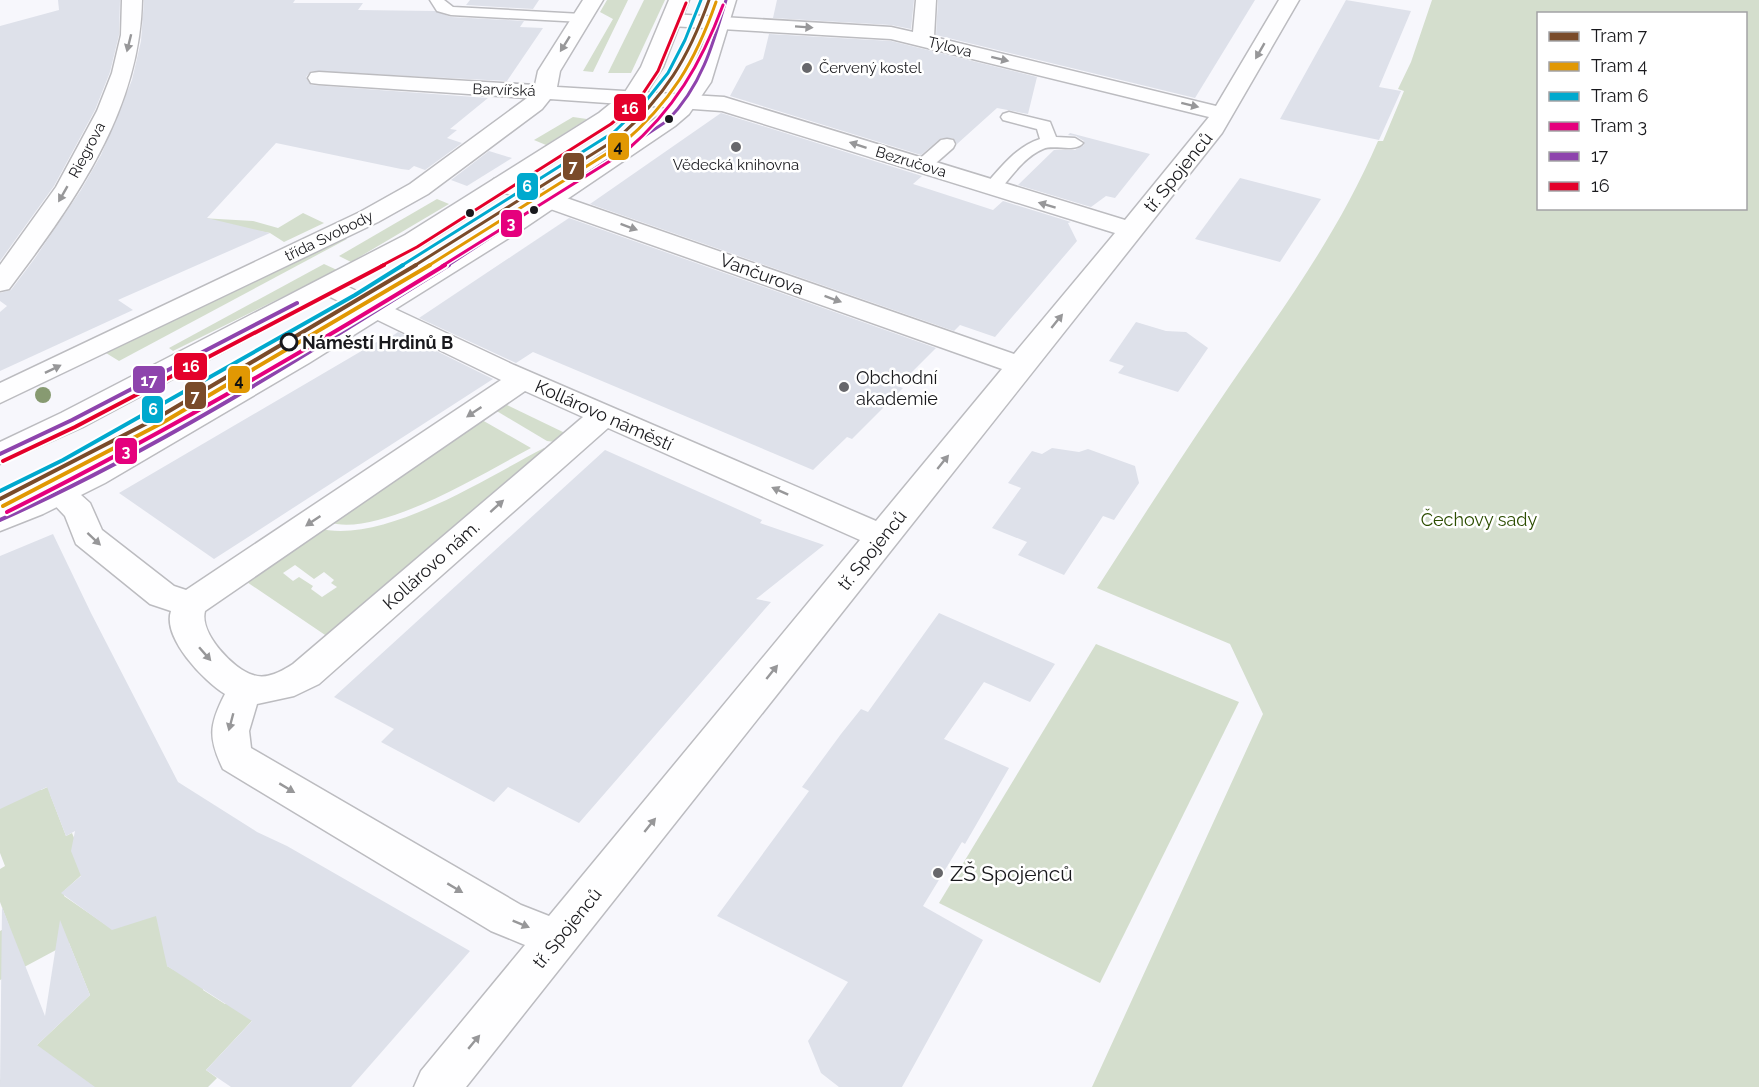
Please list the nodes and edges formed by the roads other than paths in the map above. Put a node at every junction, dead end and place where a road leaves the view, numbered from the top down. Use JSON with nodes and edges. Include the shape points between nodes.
{"nodes":[{"id":1,"x":132,"y":0,"type":"edge"},
{"id":2,"x":437,"y":0,"type":"edge"},
{"id":3,"x":593,"y":0,"type":"edge"},
{"id":4,"x":726,"y":0,"type":"edge"},
{"id":5,"x":926,"y":0,"type":"edge"},
{"id":6,"x":1289,"y":0,"type":"edge"},
{"id":7,"x":675,"y":10,"type":"edge"},
{"id":8,"x":582,"y":18,"type":"junction"},
{"id":9,"x":719,"y":22,"type":"junction"},
{"id":10,"x":923,"y":40,"type":"junction"},
{"id":11,"x":319,"y":78,"type":"dead end"},
{"id":12,"x":544,"y":92,"type":"junction"},
{"id":13,"x":633,"y":96,"type":"junction"},
{"id":14,"x":690,"y":101,"type":"junction"},
{"id":15,"x":1223,"y":114,"type":"junction"},
{"id":16,"x":1009,"y":117,"type":"dead end"},
{"id":17,"x":1049,"y":141,"type":"junction"},
{"id":18,"x":1075,"y":143,"type":"dead end"},
{"id":19,"x":947,"y":144,"type":"dead end"},
{"id":20,"x":922,"y":166,"type":"junction"},
{"id":21,"x":503,"y":184,"type":"junction"},
{"id":22,"x":992,"y":188,"type":"junction"},
{"id":23,"x":551,"y":199,"type":"junction"},
{"id":24,"x":1130,"y":230,"type":"junction"},
{"id":25,"x":0,"y":283,"type":"edge"},
{"id":26,"x":329,"y":286,"type":"junction"},
{"id":27,"x":379,"y":311,"type":"junction"},
{"id":28,"x":1020,"y":366,"type":"junction"},
{"id":29,"x":523,"y":379,"type":"junction"},
{"id":30,"x":0,"y":394,"type":"edge"},
{"id":31,"x":605,"y":414,"type":"junction"},
{"id":32,"x":12,"y":449,"type":"edge"},
{"id":33,"x":60,"y":494,"type":"junction"},
{"id":34,"x":0,"y":520,"type":"edge"},
{"id":35,"x":883,"y":537,"type":"junction"},
{"id":36,"x":190,"y":603,"type":"junction"},
{"id":37,"x":247,"y":688,"type":"junction"},
{"id":38,"x":559,"y":939,"type":"junction"},
{"id":39,"x":437,"y":1087,"type":"edge"}],
"edges":[{"from":1,"to":25,"type":"street","name":"Riegrova","one_way":true,"via":[[134,21],[108,110],[51,215]]},
{"from":2,"to":8,"type":"lane","via":[[451,12]]},
{"from":3,"to":8,"type":"street","name":"třída Svobody"},
{"from":4,"to":9,"type":"street"},
{"from":5,"to":10,"type":"street"},
{"from":6,"to":15,"type":"street","name":"tř. Spojenců","one_way":true},
{"from":7,"to":9,"type":"street","name":"Tylova"},
{"from":7,"to":13,"type":"street","via":[[652,68]]},
{"from":8,"to":12,"type":"street","name":"třída Svobody","one_way":true,"via":[[549,71]]},
{"from":9,"to":10,"type":"street","name":"Tylova","one_way":true,"via":[[876,32]]},
{"from":9,"to":14,"type":"street","via":[[703,79]]},
{"from":10,"to":15,"type":"street","name":"Tylova","one_way":true},
{"from":11,"to":12,"type":"street","name":"Barvířská"},
{"from":12,"to":13,"type":"street","name":"Barvířská"},
{"from":30,"to":12,"type":"street","name":"třída Svobody","one_way":true,"via":[[386,209],[438,176],[534,104]]},
{"from":13,"to":14,"type":"street","name":"Barvířská"},
{"from":13,"to":21,"type":"street","via":[[607,118]]},
{"from":20,"to":14,"type":"street","name":"Bezručova","one_way":true,"via":[[736,107]]},
{"from":14,"to":23,"type":"street","via":[[659,127]]},
{"from":15,"to":24,"type":"street","name":"tř. Spojenců"},
{"from":16,"to":17,"type":"lane","via":[[1044,126]]},
{"from":17,"to":18,"type":"lane"},
{"from":17,"to":22,"type":"lane","via":[[1030,147]]},
{"from":19,"to":20,"type":"lane"},
{"from":20,"to":22,"type":"street","name":"Bezručova"},
{"from":21,"to":23,"type":"street","name":"Vančurova"},
{"from":21,"to":26,"type":"street","via":[[414,240]]},
{"from":24,"to":22,"type":"street","name":"Bezručova","one_way":true},
{"from":23,"to":27,"type":"street"},
{"from":23,"to":28,"type":"street","name":"Vančurova","one_way":true},
{"from":28,"to":24,"type":"street","name":"tř. Spojenců","one_way":true},
{"from":26,"to":27,"type":"street","name":"Kollárovo náměstí"},
{"from":26,"to":32,"type":"street"},
{"from":27,"to":29,"type":"street","name":"Kollárovo náměstí"},
{"from":27,"to":33,"type":"street"},
{"from":35,"to":28,"type":"street","name":"tř. Spojenců","one_way":true},
{"from":29,"to":31,"type":"street","name":"Kollárovo náměstí"},
{"from":29,"to":36,"type":"street","one_way":true},
{"from":35,"to":31,"type":"street","name":"Kollárovo náměstí","one_way":true},
{"from":37,"to":31,"type":"street","name":"Kollárovo nám.","one_way":true,"via":[[280,687],[306,674]]},
{"from":33,"to":34,"type":"street"},
{"from":33,"to":36,"type":"street","one_way":true,"via":[[82,516],[88,536],[162,595]]},
{"from":38,"to":35,"type":"street","name":"tř. Spojenců","one_way":true},
{"from":36,"to":37,"type":"street","one_way":true,"via":[[184,613],[192,639],[227,678]]},
{"from":37,"to":38,"type":"street","one_way":true,"via":[[228,733],[237,758],[506,918]]},
{"from":39,"to":38,"type":"street","name":"tř. Spojenců","one_way":true}]}
